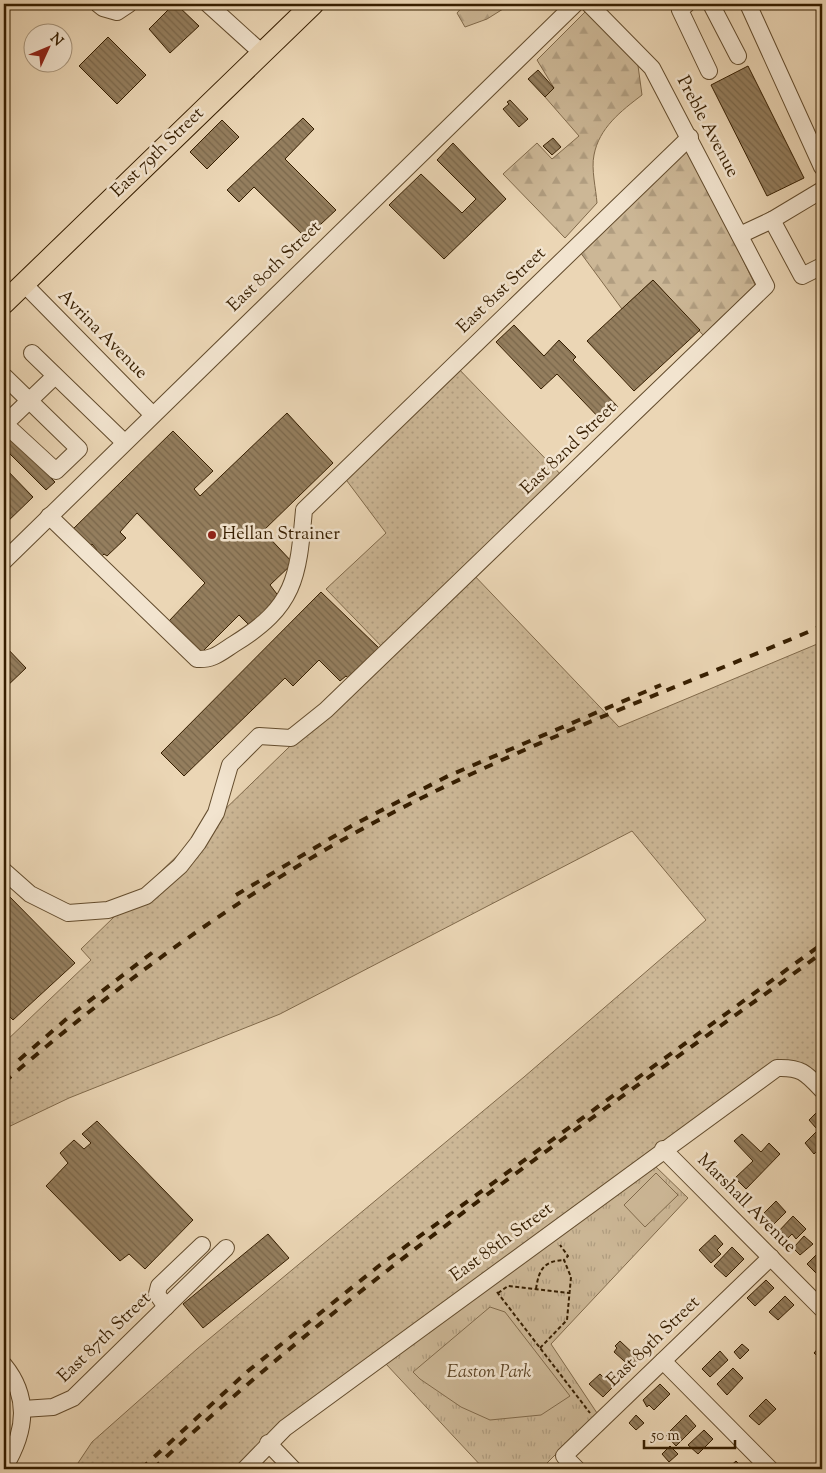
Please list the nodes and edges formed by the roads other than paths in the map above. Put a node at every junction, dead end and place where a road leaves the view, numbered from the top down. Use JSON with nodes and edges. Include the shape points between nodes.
{"nodes":[{"id":1,"x":98,"y":4,"type":"edge"},
{"id":2,"x":130,"y":4,"type":"edge"},
{"id":3,"x":208,"y":4,"type":"edge"},
{"id":4,"x":313,"y":4,"type":"edge"},
{"id":5,"x":575,"y":4,"type":"edge"},
{"id":6,"x":589,"y":4,"type":"edge"},
{"id":7,"x":687,"y":4,"type":"edge"},
{"id":8,"x":712,"y":4,"type":"edge"},
{"id":9,"x":748,"y":4,"type":"edge"},
{"id":10,"x":262,"y":53,"type":"junction"},
{"id":11,"x":738,"y":56,"type":"dead end"},
{"id":12,"x":709,"y":71,"type":"dead end"},
{"id":13,"x":690,"y":137,"type":"junction"},
{"id":14,"x":822,"y":167,"type":"edge"},
{"id":15,"x":822,"y":190,"type":"edge"},
{"id":16,"x":772,"y":220,"type":"junction"},
{"id":17,"x":740,"y":235,"type":"junction"},
{"id":18,"x":822,"y":266,"type":"edge"},
{"id":19,"x":23,"y":283,"type":"junction"},
{"id":20,"x":766,"y":286,"type":"joint"},
{"id":21,"x":4,"y":303,"type":"edge"},
{"id":22,"x":32,"y":353,"type":"dead end"},
{"id":23,"x":55,"y":376,"type":"junction"},
{"id":24,"x":5,"y":377,"type":"dead end"},
{"id":25,"x":30,"y":401,"type":"junction"},
{"id":26,"x":152,"y":414,"type":"junction"},
{"id":27,"x":5,"y":425,"type":"edge"},
{"id":28,"x":124,"y":442,"type":"junction"},
{"id":29,"x":73,"y":454,"type":"junction"},
{"id":30,"x":92,"y":473,"type":"junction"},
{"id":31,"x":49,"y":516,"type":"junction"},
{"id":32,"x":4,"y":561,"type":"edge"},
{"id":33,"x":4,"y":871,"type":"edge"},
{"id":34,"x":822,"y":1090,"type":"edge"},
{"id":35,"x":663,"y":1149,"type":"junction"},
{"id":36,"x":202,"y":1246,"type":"dead end"},
{"id":37,"x":226,"y":1248,"type":"dead end"},
{"id":38,"x":771,"y":1257,"type":"junction"},
{"id":39,"x":166,"y":1308,"type":"junction"},
{"id":40,"x":822,"y":1308,"type":"edge"},
{"id":41,"x":663,"y":1361,"type":"junction"},
{"id":42,"x":4,"y":1365,"type":"edge"},
{"id":43,"x":24,"y":1409,"type":"junction"},
{"id":44,"x":268,"y":1443,"type":"junction"},
{"id":45,"x":4,"y":1468,"type":"edge"},
{"id":46,"x":245,"y":1469,"type":"edge"},
{"id":47,"x":293,"y":1469,"type":"edge"},
{"id":48,"x":577,"y":1469,"type":"edge"},
{"id":49,"x":770,"y":1469,"type":"edge"}],
"edges":[{"from":1,"to":2,"type":"street","via":[[117,12]]},
{"from":3,"to":10,"type":"street"},
{"from":4,"to":10,"type":"main road","name":"East 79th Street"},
{"from":5,"to":26,"type":"street","name":"East 80th Street"},
{"from":6,"to":13,"type":"street","name":"Preble Avenue","via":[[652,68]]},
{"from":7,"to":12,"type":"street","via":[[680,10]]},
{"from":8,"to":11,"type":"street"},
{"from":9,"to":14,"type":"street"},
{"from":10,"to":19,"type":"main road","name":"East 79th Street"},
{"from":13,"to":17,"type":"street","name":"Preble Avenue"},
{"from":13,"to":31,"type":"street","name":"East 81st Street","via":[[304,510],[299,560],[292,588],[274,613],[251,634],[209,660],[197,659]]},
{"from":15,"to":16,"type":"street"},
{"from":16,"to":17,"type":"street"},
{"from":16,"to":18,"type":"street","via":[[802,276]]},
{"from":17,"to":20,"type":"street","name":"Preble Avenue"},
{"from":19,"to":21,"type":"main road","name":"East 79th Street"},
{"from":19,"to":26,"type":"street","name":"Avrina Avenue"},
{"from":20,"to":33,"type":"street","name":"East 82nd Street","via":[[326,710],[291,738],[260,736],[230,765],[216,813],[198,842],[180,866],[146,896],[108,910],[68,913],[30,894]]},
{"from":22,"to":23,"type":"street"},
{"from":23,"to":25,"type":"street"},
{"from":23,"to":28,"type":"street"},
{"from":24,"to":25,"type":"street"},
{"from":25,"to":27,"type":"street"},
{"from":25,"to":29,"type":"street","via":[[78,449]]},
{"from":26,"to":28,"type":"street","name":"East 80th Street"},
{"from":27,"to":29,"type":"street","via":[[56,471]]},
{"from":28,"to":30,"type":"street","name":"East 80th Street"},
{"from":29,"to":30,"type":"street"},
{"from":30,"to":31,"type":"street","name":"East 80th Street"},
{"from":31,"to":32,"type":"street","name":"East 80th Street"},
{"from":34,"to":35,"type":"street","name":"East 88th Street","via":[[794,1067],[777,1068]]},
{"from":35,"to":38,"type":"street","name":"Marshall Avenue"},
{"from":35,"to":44,"type":"street","name":"East 88th Street"},
{"from":36,"to":39,"type":"street","via":[[159,1286],[157,1294]]},
{"from":37,"to":39,"type":"street","name":"East 87th Street"},
{"from":38,"to":40,"type":"street","name":"Marshall Avenue"},
{"from":38,"to":41,"type":"street","name":"East 89th Street"},
{"from":39,"to":43,"type":"street","name":"East 87th Street","via":[[73,1398],[53,1407]]},
{"from":41,"to":48,"type":"street","name":"East 89th Street","via":[[564,1456]]},
{"from":41,"to":49,"type":"street"},
{"from":42,"to":43,"type":"street","via":[[17,1386]]},
{"from":43,"to":45,"type":"street","via":[[20,1433]]},
{"from":44,"to":46,"type":"street","name":"East 88th Street"},
{"from":44,"to":47,"type":"street"}]}
